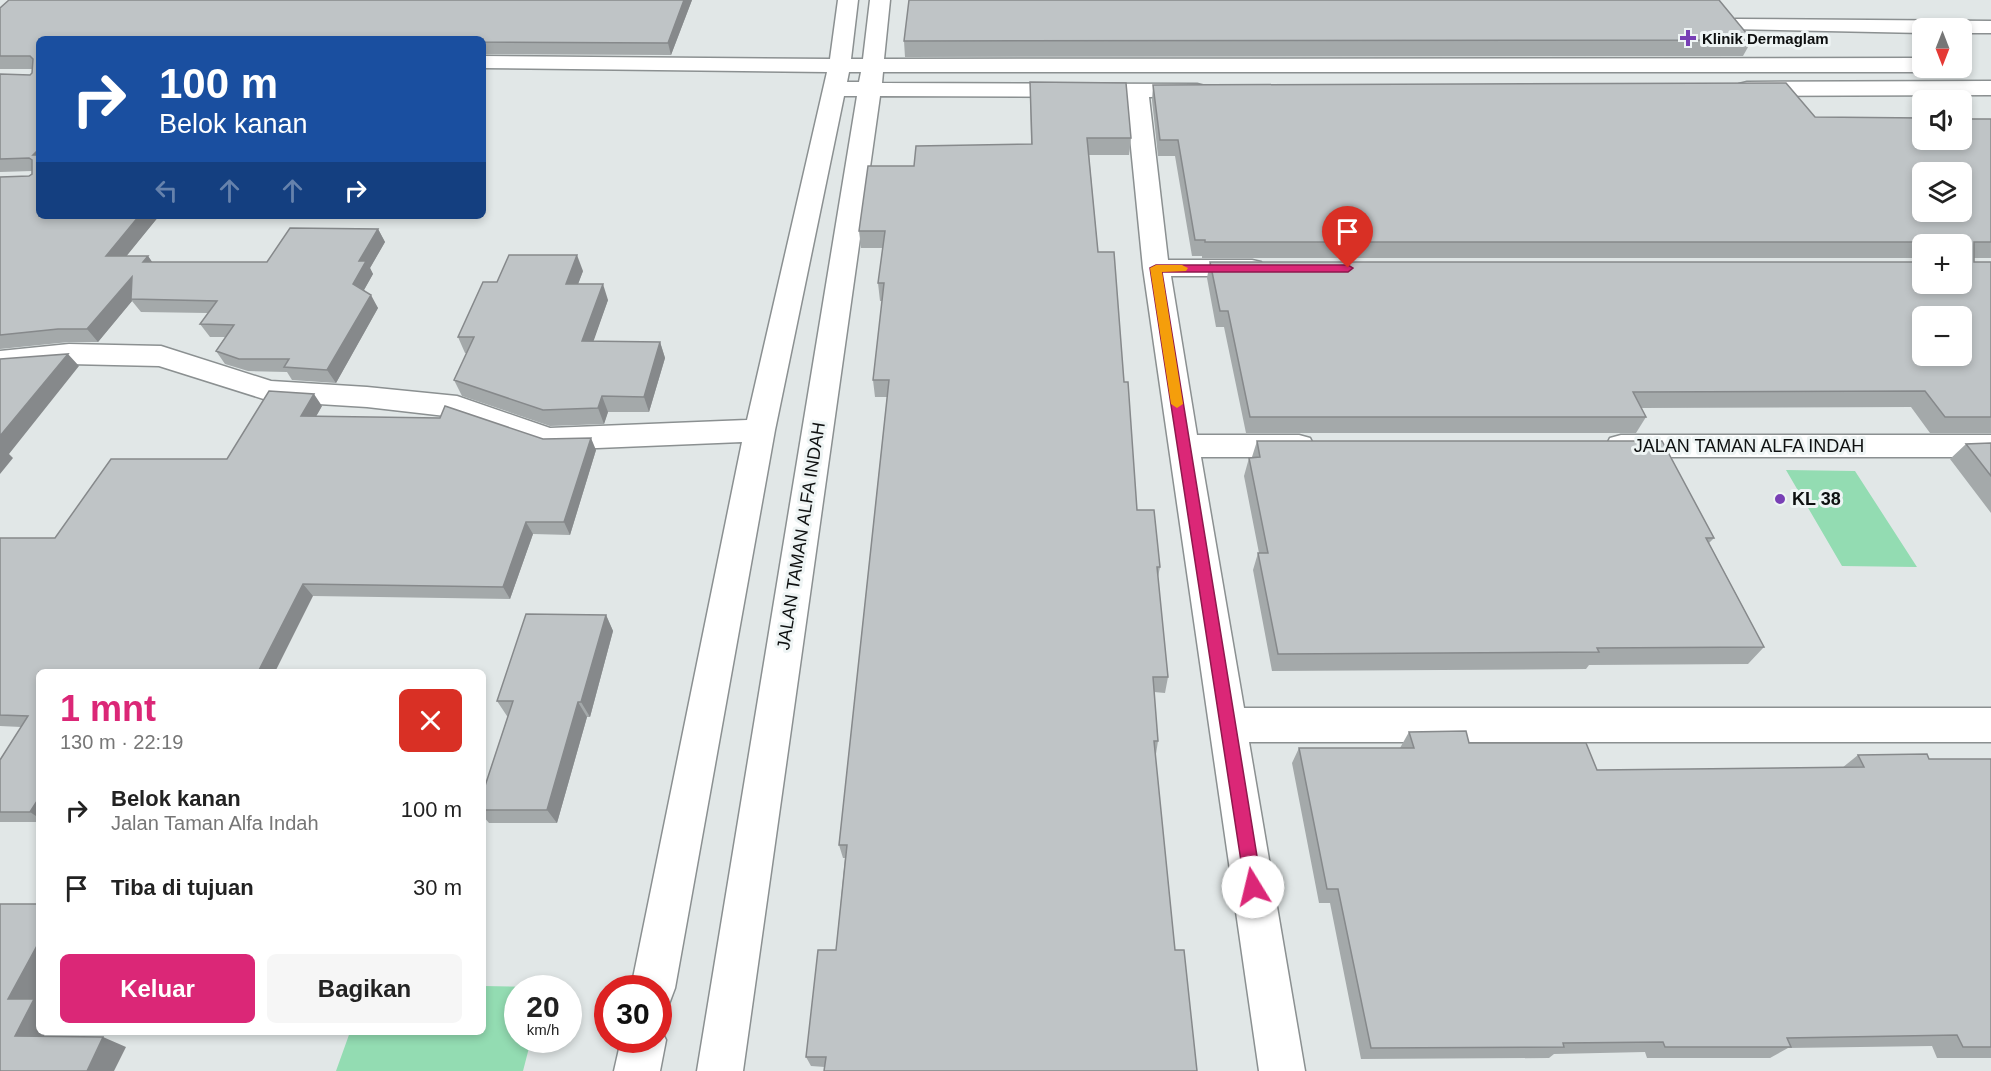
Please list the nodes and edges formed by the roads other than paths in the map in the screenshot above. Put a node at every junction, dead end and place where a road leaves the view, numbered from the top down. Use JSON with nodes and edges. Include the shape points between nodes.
{"nodes":[{"id":1,"x":848,"y":0,"type":"edge"},
{"id":2,"x":880,"y":0,"type":"edge"},
{"id":3,"x":1991,"y":27,"type":"edge"},
{"id":4,"x":486,"y":62,"type":"edge"},
{"id":5,"x":1770,"y":64,"type":"junction"},
{"id":6,"x":1912,"y":65,"type":"edge"},
{"id":7,"x":836,"y":78,"type":"junction"},
{"id":8,"x":871,"y":78,"type":"junction"},
{"id":9,"x":1791,"y":88,"type":"junction"},
{"id":10,"x":1991,"y":88,"type":"edge"},
{"id":11,"x":1720,"y":89,"type":"edge"},
{"id":12,"x":1137,"y":91,"type":"junction"},
{"id":13,"x":1220,"y":91,"type":"edge"},
{"id":14,"x":1156,"y":268,"type":"junction"},
{"id":15,"x":1276,"y":268,"type":"edge"},
{"id":16,"x":0,"y":361,"type":"edge"},
{"id":17,"x":760,"y":430,"type":"junction"},
{"id":18,"x":1184,"y":446,"type":"junction"},
{"id":19,"x":1326,"y":446,"type":"edge"},
{"id":20,"x":1587,"y":446,"type":"edge"},
{"id":21,"x":1991,"y":446,"type":"edge"},
{"id":22,"x":1991,"y":725,"type":"edge"},
{"id":23,"x":1228,"y":726,"type":"junction"},
{"id":24,"x":655,"y":975,"type":"edge"},
{"id":25,"x":640,"y":1053,"type":"edge"},
{"id":26,"x":637,"y":1071,"type":"edge"},
{"id":27,"x":720,"y":1071,"type":"edge"},
{"id":28,"x":1282,"y":1071,"type":"edge"}],
"edges":[{"from":1,"to":7,"type":"street"},
{"from":2,"to":8,"type":"street","name":"JALAN TAMAN ALFA INDAH"},
{"from":3,"to":5,"type":"street","via":[[1729,17]]},
{"from":4,"to":7,"type":"street"},
{"from":5,"to":6,"type":"street"},
{"from":5,"to":8,"type":"street"},
{"from":5,"to":9,"type":"street"},
{"from":7,"to":8,"type":"street"},
{"from":7,"to":17,"type":"street"},
{"from":8,"to":12,"type":"street"},
{"from":8,"to":27,"type":"street","name":"JALAN TAMAN ALFA INDAH"},
{"from":9,"to":10,"type":"street"},
{"from":9,"to":11,"type":"street"},
{"from":12,"to":13,"type":"street"},
{"from":12,"to":14,"type":"street"},
{"from":14,"to":15,"type":"street"},
{"from":14,"to":18,"type":"street"},
{"from":16,"to":17,"type":"street","via":[[69,354],[160,356],[270,391],[457,407],[549,439]]},
{"from":17,"to":24,"type":"street"},
{"from":18,"to":19,"type":"street"},
{"from":18,"to":23,"type":"street"},
{"from":20,"to":21,"type":"street","name":"JALAN TAMAN ALFA INDAH"},
{"from":22,"to":23,"type":"street"},
{"from":23,"to":28,"type":"street"},
{"from":25,"to":26,"type":"street"}]}
